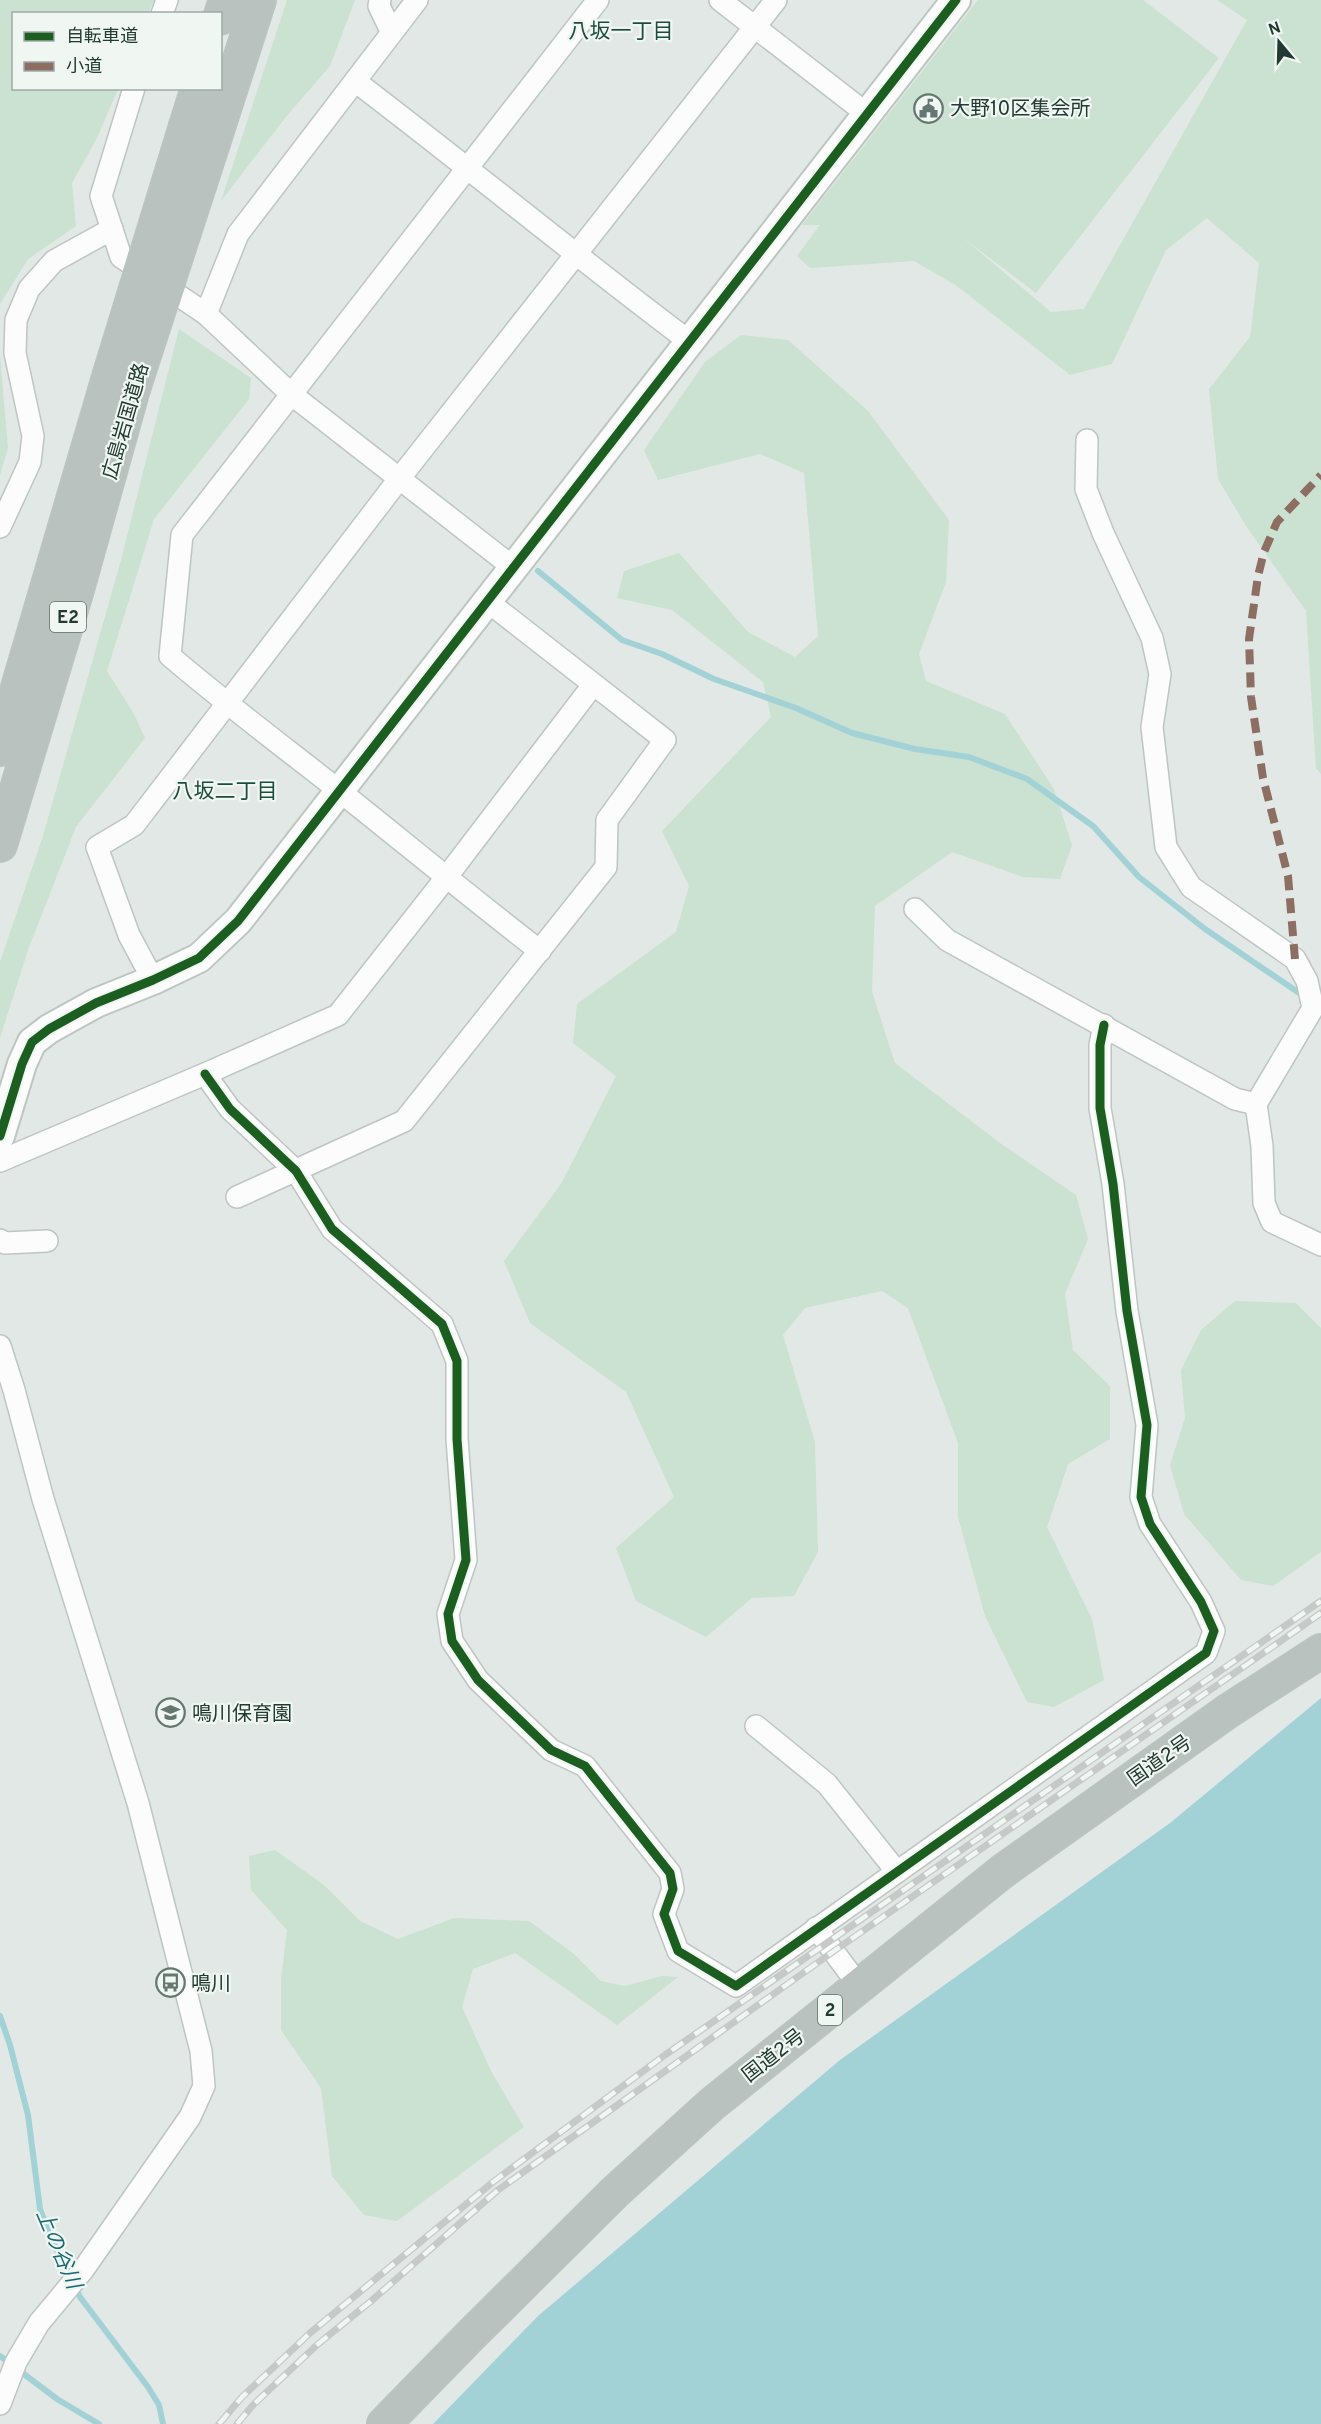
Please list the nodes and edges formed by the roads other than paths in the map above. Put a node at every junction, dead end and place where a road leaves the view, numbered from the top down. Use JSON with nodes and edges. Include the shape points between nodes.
{"nodes":[{"id":1,"x":259,"y":0,"type":"edge"},
{"id":2,"x":380,"y":0,"type":"edge"},
{"id":3,"x":417,"y":0,"type":"edge"},
{"id":4,"x":598,"y":0,"type":"edge"},
{"id":5,"x":720,"y":0,"type":"edge"},
{"id":6,"x":776,"y":0,"type":"edge"},
{"id":7,"x":956,"y":0,"type":"edge"},
{"id":8,"x":755,"y":27,"type":"junction"},
{"id":9,"x":391,"y":32,"type":"junction"},
{"id":10,"x":355,"y":81,"type":"junction"},
{"id":11,"x":222,"y":83,"type":"edge"},
{"id":12,"x":133,"y":90,"type":"edge"},
{"id":13,"x":198,"y":90,"type":"edge"},
{"id":14,"x":219,"y":90,"type":"edge"},
{"id":15,"x":867,"y":114,"type":"junction"},
{"id":16,"x":200,"y":133,"type":"junction"},
{"id":17,"x":468,"y":168,"type":"junction"},
{"id":18,"x":112,"y":229,"type":"junction"},
{"id":19,"x":576,"y":255,"type":"junction"},
{"id":20,"x":206,"y":314,"type":"junction"},
{"id":21,"x":690,"y":342,"type":"junction"},
{"id":22,"x":121,"y":383,"type":"junction"},
{"id":23,"x":291,"y":394,"type":"junction"},
{"id":24,"x":1087,"y":440,"type":"dead end"},
{"id":25,"x":399,"y":478,"type":"junction"},
{"id":26,"x":0,"y":527,"type":"edge"},
{"id":27,"x":514,"y":568,"type":"junction"},
{"id":28,"x":487,"y":601,"type":"junction"},
{"id":29,"x":592,"y":685,"type":"junction"},
{"id":30,"x":226,"y":704,"type":"junction"},
{"id":31,"x":0,"y":749,"type":"edge"},
{"id":32,"x":339,"y":790,"type":"junction"},
{"id":33,"x":0,"y":845,"type":"edge"},
{"id":34,"x":445,"y":879,"type":"junction"},
{"id":35,"x":915,"y":909,"type":"dead end"},
{"id":36,"x":540,"y":951,"type":"junction"},
{"id":37,"x":153,"y":980,"type":"junction"},
{"id":38,"x":1104,"y":1025,"type":"junction"},
{"id":39,"x":205,"y":1074,"type":"junction"},
{"id":40,"x":1256,"y":1104,"type":"junction"},
{"id":41,"x":0,"y":1136,"type":"edge"},
{"id":42,"x":0,"y":1161,"type":"edge"},
{"id":43,"x":296,"y":1171,"type":"junction"},
{"id":44,"x":237,"y":1197,"type":"dead end"},
{"id":45,"x":0,"y":1240,"type":"edge"},
{"id":46,"x":48,"y":1241,"type":"dead end"},
{"id":47,"x":1321,"y":1245,"type":"edge"},
{"id":48,"x":0,"y":1346,"type":"edge"},
{"id":49,"x":1321,"y":1651,"type":"edge"},
{"id":50,"x":756,"y":1726,"type":"dead end"},
{"id":51,"x":897,"y":1872,"type":"junction"},
{"id":52,"x":816,"y":1928,"type":"junction"},
{"id":53,"x":860,"y":1987,"type":"junction"},
{"id":54,"x":0,"y":2404,"type":"edge"},
{"id":55,"x":384,"y":2424,"type":"edge"}],
"edges":[{"from":1,"to":11,"type":"highway","name":"広島岩国道路","number":"E2"},
{"from":2,"to":9,"type":"street"},
{"from":3,"to":9,"type":"street"},
{"from":4,"to":17,"type":"street"},
{"from":5,"to":8,"type":"street"},
{"from":6,"to":8,"type":"street"},
{"from":7,"to":15,"type":"street"},
{"from":8,"to":15,"type":"street"},
{"from":8,"to":19,"type":"street"},
{"from":9,"to":10,"type":"street"},
{"from":10,"to":17,"type":"street"},
{"from":10,"to":20,"type":"street","via":[[238,234]]},
{"from":12,"to":18,"type":"street","via":[[100,196]]},
{"from":13,"to":16,"type":"highway","name":"広島岩国道路","number":"E2"},
{"from":14,"to":16,"type":"highway","name":"広島岩国道路","number":"E2"},
{"from":15,"to":21,"type":"street"},
{"from":16,"to":22,"type":"highway","name":"広島岩国道路","number":"E2","bridge":true},
{"from":17,"to":19,"type":"street"},
{"from":17,"to":23,"type":"street"},
{"from":18,"to":20,"type":"street","via":[[121,257]]},
{"from":18,"to":26,"type":"street","via":[[54,261],[29,289],[16,320],[15,353],[33,436],[30,462]]},
{"from":19,"to":21,"type":"street"},
{"from":19,"to":25,"type":"street"},
{"from":20,"to":23,"type":"street"},
{"from":21,"to":27,"type":"street"},
{"from":22,"to":31,"type":"highway","name":"広島岩国道路","number":"E2"},
{"from":22,"to":33,"type":"highway","name":"広島岩国道路","number":"E2","via":[[76,593]]},
{"from":23,"to":25,"type":"street"},
{"from":23,"to":30,"type":"street","via":[[182,535],[170,656]]},
{"from":24,"to":40,"type":"street","via":[[1086,489],[1152,638],[1160,674],[1152,727],[1166,847],[1191,887],[1295,959],[1307,981],[1312,1008]]},
{"from":25,"to":27,"type":"street"},
{"from":25,"to":30,"type":"street"},
{"from":27,"to":28,"type":"street"},
{"from":28,"to":29,"type":"street"},
{"from":28,"to":32,"type":"street"},
{"from":29,"to":34,"type":"street"},
{"from":29,"to":36,"type":"street","via":[[665,740],[607,820],[606,867]]},
{"from":30,"to":32,"type":"street"},
{"from":30,"to":37,"type":"street","via":[[134,825],[98,847],[129,935]]},
{"from":32,"to":34,"type":"street"},
{"from":32,"to":37,"type":"street","via":[[238,921],[199,957]]},
{"from":34,"to":36,"type":"street"},
{"from":34,"to":39,"type":"street","via":[[338,1015]]},
{"from":35,"to":38,"type":"street","via":[[947,940]]},
{"from":36,"to":43,"type":"street","via":[[404,1121]]},
{"from":37,"to":41,"type":"street","via":[[96,1003],[32,1042]]},
{"from":38,"to":40,"type":"street","via":[[1235,1099]]},
{"from":38,"to":51,"type":"street","via":[[1100,1045],[1100,1107],[1127,1311],[1147,1425],[1141,1497],[1150,1524],[1201,1602],[1214,1631],[1206,1653]]},
{"from":39,"to":42,"type":"street"},
{"from":39,"to":43,"type":"street","via":[[230,1109]]},
{"from":40,"to":47,"type":"street","via":[[1264,1203],[1272,1221]]},
{"from":43,"to":44,"type":"street"},
{"from":43,"to":52,"type":"street","via":[[332,1229],[442,1324],[457,1361],[457,1439],[465,1560],[448,1614],[453,1641],[478,1680],[551,1750],[585,1766],[670,1873],[673,1889],[664,1914],[678,1951],[736,1986]]},
{"from":45,"to":46,"type":"street"},
{"from":48,"to":54,"type":"street","via":[[138,1803],[201,2051],[204,2086],[190,2117],[82,2270],[39,2323],[16,2362]]},
{"from":49,"to":53,"type":"highway","name":"国道2号","number":"2","via":[[1228,1711],[1003,1871]]},
{"from":50,"to":51,"type":"street","via":[[827,1784]]},
{"from":51,"to":52,"type":"street"},
{"from":52,"to":53,"type":"street"},
{"from":53,"to":55,"type":"highway","name":"国道2号","number":"2","via":[[712,2104],[615,2192]]}]}
